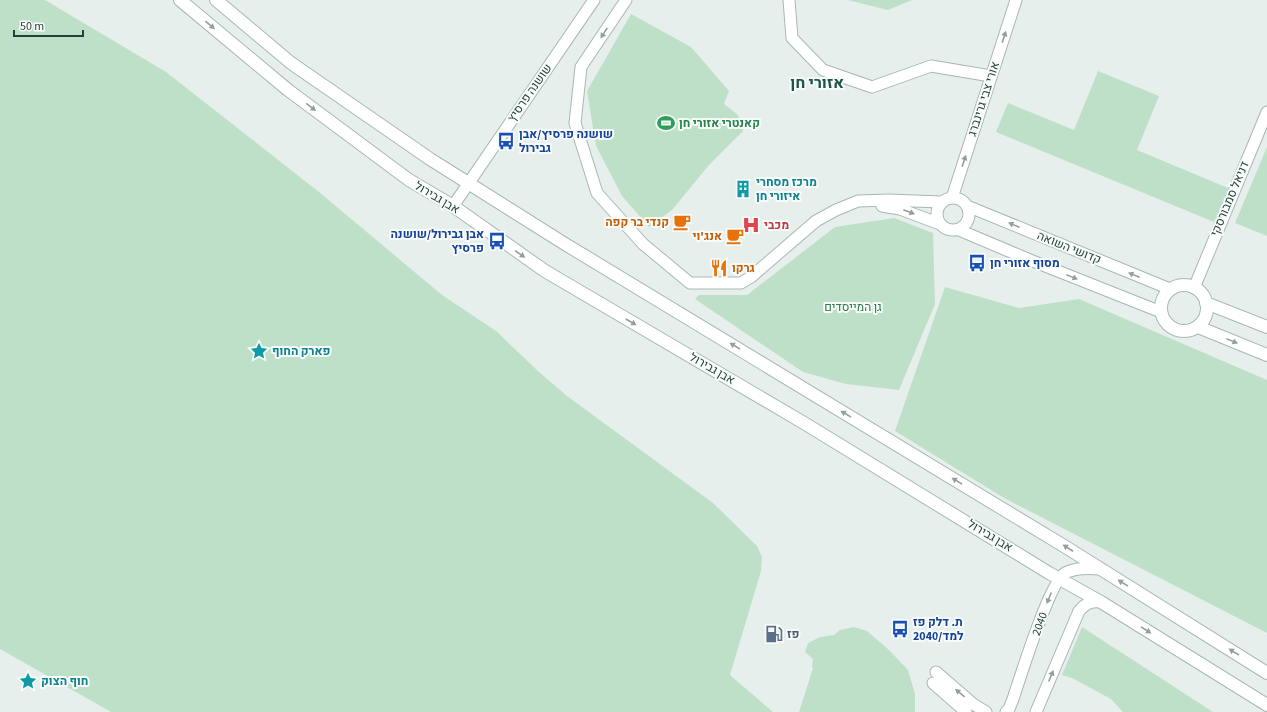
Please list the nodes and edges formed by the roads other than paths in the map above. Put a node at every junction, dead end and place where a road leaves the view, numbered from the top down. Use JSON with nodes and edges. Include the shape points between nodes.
{"nodes":[{"id":1,"x":180,"y":0,"type":"edge"},
{"id":2,"x":216,"y":0,"type":"edge"},
{"id":3,"x":594,"y":0,"type":"edge"},
{"id":4,"x":626,"y":0,"type":"edge"},
{"id":5,"x":789,"y":0,"type":"edge"},
{"id":6,"x":1016,"y":0,"type":"edge"},
{"id":7,"x":991,"y":76,"type":"junction"},
{"id":8,"x":1267,"y":112,"type":"edge"},
{"id":9,"x":468,"y":183,"type":"junction"},
{"id":10,"x":952,"y":198,"type":"junction"},
{"id":11,"x":858,"y":201,"type":"junction"},
{"id":12,"x":941,"y":202,"type":"junction"},
{"id":13,"x":453,"y":206,"type":"junction"},
{"id":14,"x":967,"y":206,"type":"junction"},
{"id":15,"x":940,"y":224,"type":"junction"},
{"id":16,"x":958,"y":230,"type":"junction"},
{"id":17,"x":1194,"y":288,"type":"junction"},
{"id":18,"x":1170,"y":289,"type":"junction"},
{"id":19,"x":1206,"y":303,"type":"junction"},
{"id":20,"x":1161,"y":312,"type":"junction"},
{"id":21,"x":1198,"y":327,"type":"junction"},
{"id":22,"x":1267,"y":327,"type":"edge"},
{"id":23,"x":1267,"y":355,"type":"edge"},
{"id":24,"x":1101,"y":569,"type":"junction"},
{"id":25,"x":1059,"y":578,"type":"junction"},
{"id":26,"x":1101,"y":602,"type":"junction"},
{"id":27,"x":936,"y":672,"type":"dead end"},
{"id":28,"x":1267,"y":672,"type":"edge"},
{"id":29,"x":933,"y":683,"type":"dead end"},
{"id":30,"x":1267,"y":705,"type":"edge"},
{"id":31,"x":966,"y":712,"type":"edge"},
{"id":32,"x":986,"y":712,"type":"edge"},
{"id":33,"x":1006,"y":712,"type":"edge"},
{"id":34,"x":1036,"y":712,"type":"edge"}],
"edges":[{"from":1,"to":13,"type":"street","name":"אבן גבירול","one_way":true,"via":[[288,90],[409,180]]},
{"from":2,"to":9,"type":"street","via":[[290,63]]},
{"from":3,"to":9,"type":"street","name":"שושנה פרסיץ"},
{"from":4,"to":11,"type":"street","one_way":true,"via":[[582,67],[575,123],[597,193],[643,244],[690,283],[741,283],[816,221]]},
{"from":5,"to":7,"type":"street","via":[[792,38],[823,70],[872,87],[931,66]]},
{"from":7,"to":6,"type":"street","name":"אורי צבי גרינברג","one_way":true},
{"from":10,"to":7,"type":"street","name":"אורי צבי גרינברג","one_way":true},
{"from":8,"to":17,"type":"street","name":"דניאל סמבורסקי"},
{"from":9,"to":13,"type":"street","name":"שושנה פרסיץ"},
{"from":24,"to":9,"type":"street","one_way":true},
{"from":10,"to":12,"type":"street"},
{"from":10,"to":14,"type":"street"},
{"from":11,"to":12,"type":"street"},
{"from":11,"to":15,"type":"street","one_way":true,"via":[[900,209]]},
{"from":12,"to":15,"type":"street","via":[[936,216]]},
{"from":13,"to":25,"type":"street","name":"אבן גבירול","one_way":true,"via":[[545,271],[804,423]]},
{"from":14,"to":16,"type":"street","via":[[968,220],[963,228]]},
{"from":18,"to":14,"type":"street","name":"קדושי השואה","one_way":true},
{"from":15,"to":16,"type":"street","via":[[949,230]]},
{"from":16,"to":20,"type":"street","one_way":true},
{"from":17,"to":18,"type":"street","via":[[1182,285]]},
{"from":17,"to":19,"type":"street","via":[[1200,291]]},
{"from":18,"to":20,"type":"street","via":[[1162,299]]},
{"from":19,"to":21,"type":"street","via":[[1206,316]]},
{"from":19,"to":22,"type":"street"},
{"from":20,"to":21,"type":"street","via":[[1168,326],[1175,330],[1190,331]]},
{"from":21,"to":23,"type":"street","one_way":true},
{"from":24,"to":25,"type":"street","via":[[1080,569],[1065,573]]},
{"from":28,"to":24,"type":"street","one_way":true},
{"from":25,"to":26,"type":"street","name":"אבן גבירול"},
{"from":25,"to":33,"type":"street","name":"2040","one_way":true,"via":[[1047,604],[1009,710]]},
{"from":26,"to":30,"type":"street","name":"אבן גבירול","one_way":true},
{"from":34,"to":26,"type":"street","one_way":true,"via":[[1079,611],[1090,602]]},
{"from":32,"to":27,"type":"street","one_way":true},
{"from":29,"to":31,"type":"street"}]}
